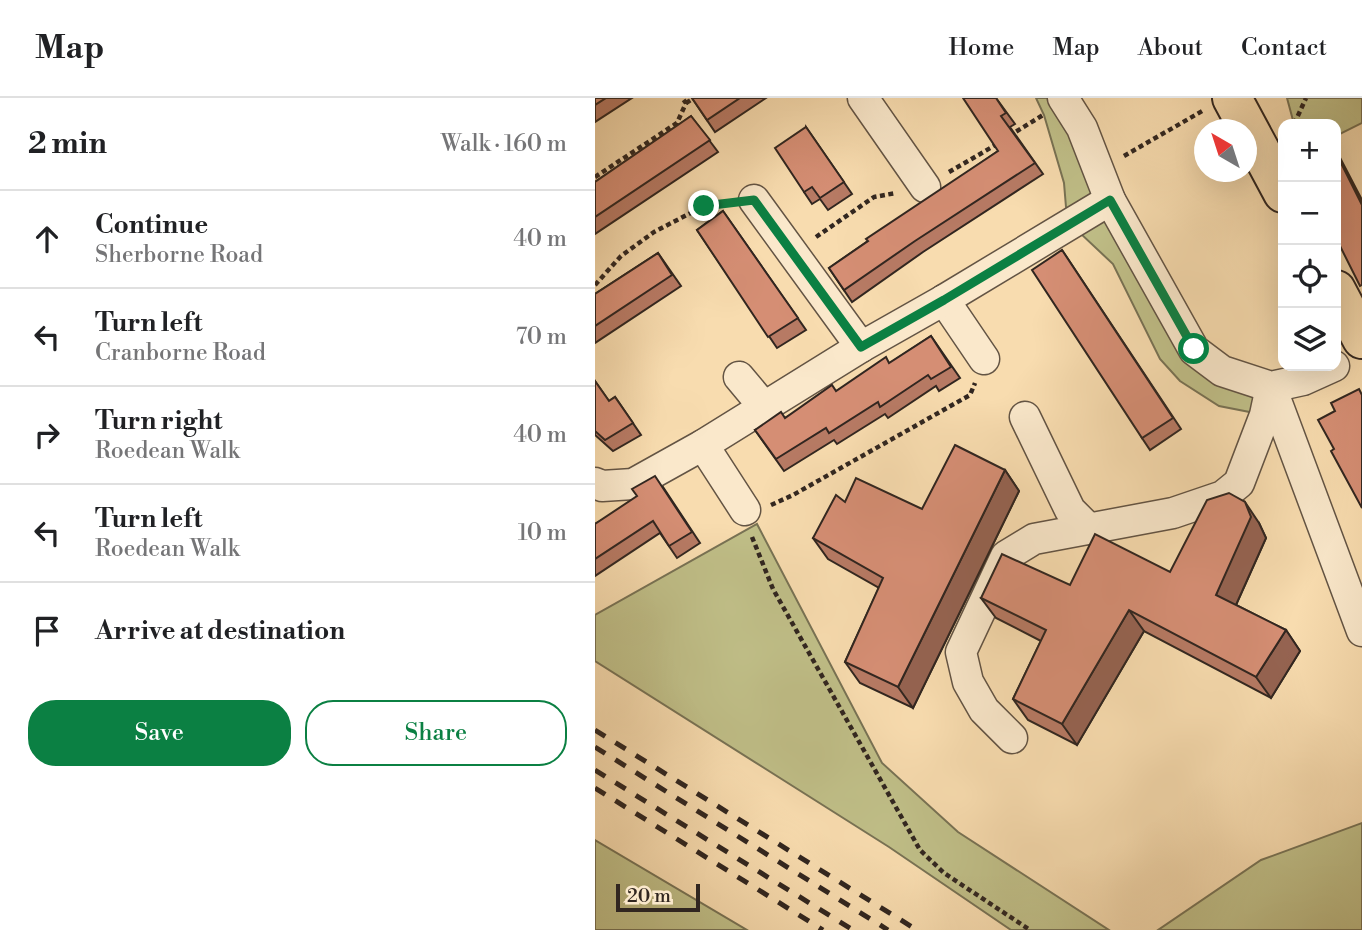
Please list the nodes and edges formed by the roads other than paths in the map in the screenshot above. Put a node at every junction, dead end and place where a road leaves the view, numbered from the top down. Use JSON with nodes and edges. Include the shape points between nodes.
{"nodes":[{"id":1,"x":863,"y":98,"type":"edge"},
{"id":2,"x":1063,"y":98,"type":"edge"},
{"id":3,"x":1220,"y":102,"type":"edge"},
{"id":4,"x":1278,"y":186,"type":"edge"},
{"id":5,"x":925,"y":187,"type":"dead end"},
{"id":6,"x":754,"y":200,"type":"road end"},
{"id":7,"x":1110,"y":200,"type":"junction"},
{"id":8,"x":944,"y":300,"type":"junction"},
{"id":9,"x":1341,"y":300,"type":"edge"},
{"id":10,"x":1361,"y":340,"type":"edge"},
{"id":11,"x":861,"y":347,"type":"junction"},
{"id":12,"x":983,"y":359,"type":"road end"},
{"id":13,"x":1341,"y":359,"type":"edge"},
{"id":14,"x":1322,"y":371,"type":"edge"},
{"id":15,"x":739,"y":377,"type":"dead end"},
{"id":16,"x":1271,"y":387,"type":"junction"},
{"id":17,"x":764,"y":407,"type":"junction"},
{"id":18,"x":1025,"y":416,"type":"dead end"},
{"id":19,"x":703,"y":445,"type":"junction"},
{"id":20,"x":595,"y":483,"type":"edge"},
{"id":21,"x":746,"y":513,"type":"road end"},
{"id":22,"x":1089,"y":528,"type":"junction"},
{"id":23,"x":1362,"y":631,"type":"edge"},
{"id":24,"x":1012,"y":738,"type":"dead end"}],
"edges":[{"from":1,"to":5,"type":"street"},
{"from":2,"to":7,"type":"street","via":[[1082,128]]},
{"from":3,"to":4,"type":"main road"},
{"from":6,"to":11,"type":"street"},
{"from":7,"to":8,"type":"street"},
{"from":7,"to":16,"type":"street","via":[[1194,349],[1222,372]]},
{"from":8,"to":11,"type":"street"},
{"from":8,"to":12,"type":"street"},
{"from":9,"to":10,"type":"main road"},
{"from":10,"to":13,"type":"street"},
{"from":11,"to":17,"type":"street"},
{"from":14,"to":16,"type":"street"},
{"from":15,"to":17,"type":"street"},
{"from":16,"to":22,"type":"street","via":[[1239,484],[1223,496],[1173,513]]},
{"from":16,"to":23,"type":"street"},
{"from":17,"to":19,"type":"street"},
{"from":18,"to":22,"type":"street","via":[[1070,510]]},
{"from":19,"to":20,"type":"street","via":[[633,484]]},
{"from":19,"to":21,"type":"street"},
{"from":22,"to":24,"type":"street","via":[[1034,539],[1006,556],[961,652],[968,682],[984,710]]}]}
